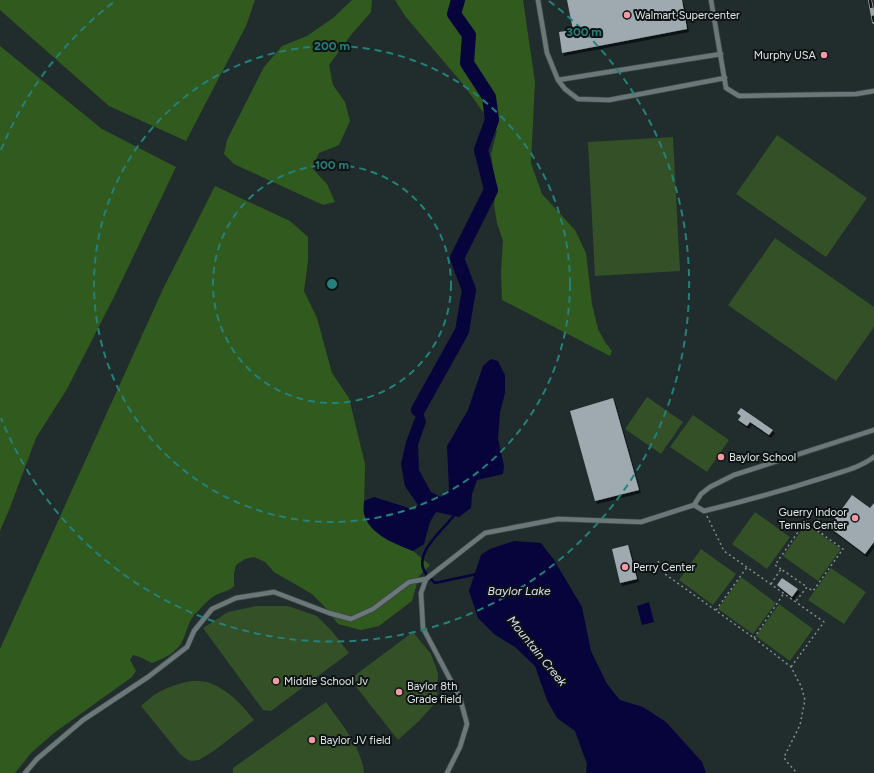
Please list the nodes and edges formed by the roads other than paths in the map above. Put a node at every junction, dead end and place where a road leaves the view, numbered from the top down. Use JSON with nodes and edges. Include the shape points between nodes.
{"nodes":[{"id":1,"x":538,"y":0,"type":"edge"},
{"id":2,"x":711,"y":0,"type":"edge"},
{"id":3,"x":721,"y":54,"type":"junction"},
{"id":4,"x":725,"y":78,"type":"junction"},
{"id":5,"x":558,"y":80,"type":"junction"},
{"id":6,"x":874,"y":91,"type":"edge"},
{"id":7,"x":874,"y":430,"type":"edge"},
{"id":8,"x":874,"y":457,"type":"edge"},
{"id":9,"x":694,"y":505,"type":"junction"},
{"id":10,"x":426,"y":579,"type":"junction"},
{"id":11,"x":25,"y":773,"type":"edge"},
{"id":12,"x":447,"y":773,"type":"edge"}],
"edges":[{"from":1,"to":5,"type":"lane","via":[[547,53]]},
{"from":2,"to":3,"type":"lane"},
{"from":3,"to":4,"type":"lane"},
{"from":3,"to":5,"type":"lane"},
{"from":4,"to":5,"type":"lane","via":[[609,100],[578,100]]},
{"from":4,"to":6,"type":"lane","via":[[726,88],[739,96],[856,94]]},
{"from":7,"to":9,"type":"lane","via":[[734,475],[710,487],[701,494]]},
{"from":8,"to":9,"type":"lane","via":[[859,466],[812,482],[704,511]]},
{"from":9,"to":10,"type":"lane","via":[[641,522],[558,519],[485,533]]},
{"from":10,"to":11,"type":"lane","via":[[409,582],[372,609],[351,618],[329,613],[274,592],[236,598],[212,609],[194,631],[187,647],[148,677],[83,720],[37,759]]},
{"from":10,"to":12,"type":"lane","via":[[420,593],[423,628],[460,698],[467,724],[460,747]]}]}
